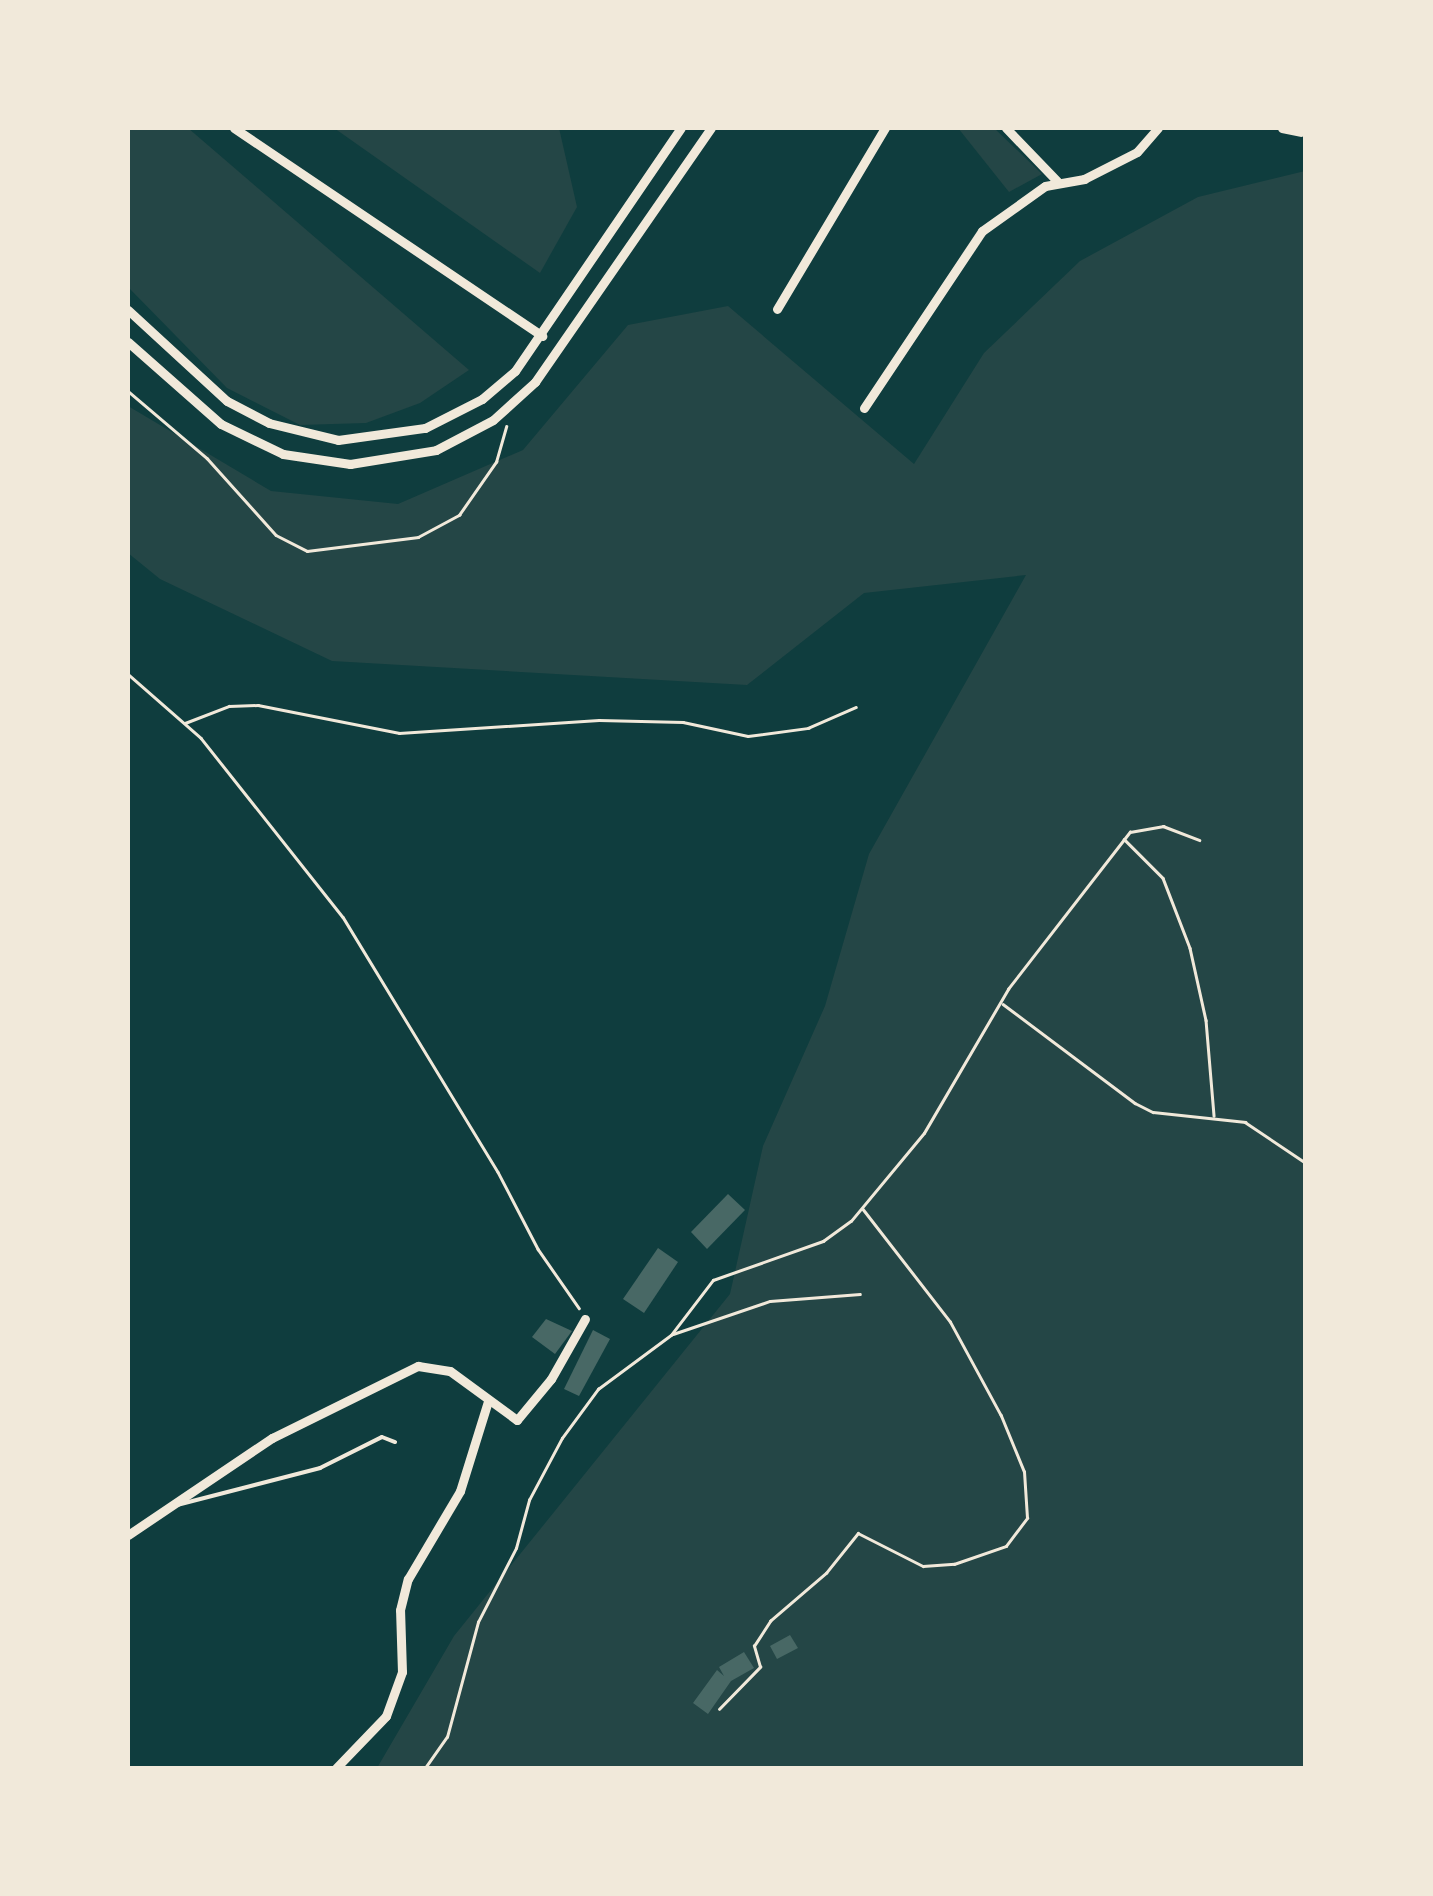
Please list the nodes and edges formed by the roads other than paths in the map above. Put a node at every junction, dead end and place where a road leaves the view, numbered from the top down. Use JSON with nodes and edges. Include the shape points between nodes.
{"nodes":[{"id":1,"x":234,"y":128,"type":"edge"},
{"id":2,"x":682,"y":128,"type":"edge"},
{"id":3,"x":711,"y":128,"type":"edge"},
{"id":4,"x":885,"y":128,"type":"edge"},
{"id":5,"x":1006,"y":128,"type":"edge"},
{"id":6,"x":1158,"y":128,"type":"edge"},
{"id":7,"x":1282,"y":128,"type":"edge"},
{"id":8,"x":1302,"y":132,"type":"dead end"},
{"id":9,"x":1057,"y":181,"type":"junction"},
{"id":10,"x":777,"y":309,"type":"dead end"},
{"id":11,"x":128,"y":310,"type":"edge"},
{"id":12,"x":542,"y":336,"type":"junction"},
{"id":13,"x":128,"y":342,"type":"edge"},
{"id":14,"x":864,"y":408,"type":"dead end"},
{"id":15,"x":585,"y":1319,"type":"road end"},
{"id":16,"x":488,"y":1401,"type":"junction"},
{"id":17,"x":395,"y":1442,"type":"dead end"},
{"id":18,"x":173,"y":1505,"type":"junction"},
{"id":19,"x":128,"y":1535,"type":"edge"},
{"id":20,"x":336,"y":1768,"type":"edge"}],
"edges":[{"from":1,"to":12,"type":"street"},
{"from":2,"to":12,"type":"street"},
{"from":3,"to":13,"type":"street","via":[[547,368],[474,432],[416,456],[361,464],[304,459],[221,424]]},
{"from":4,"to":10,"type":"street"},
{"from":5,"to":9,"type":"street"},
{"from":6,"to":9,"type":"street","via":[[1123,160],[1084,179]]},
{"from":7,"to":8,"type":"street"},
{"from":9,"to":14,"type":"street","via":[[1008,209],[970,244]]},
{"from":11,"to":12,"type":"street","via":[[227,401],[269,424],[338,440],[404,434],[464,410],[515,371]]},
{"from":15,"to":16,"type":"street","via":[[525,1416],[510,1420]]},
{"from":16,"to":18,"type":"street","via":[[450,1371],[418,1366],[283,1432]]},
{"from":16,"to":20,"type":"street","via":[[460,1491],[408,1578],[400,1610],[402,1672],[386,1716]]},
{"from":17,"to":18,"type":"lane","via":[[382,1437],[320,1468]]},
{"from":18,"to":19,"type":"street"}]}
